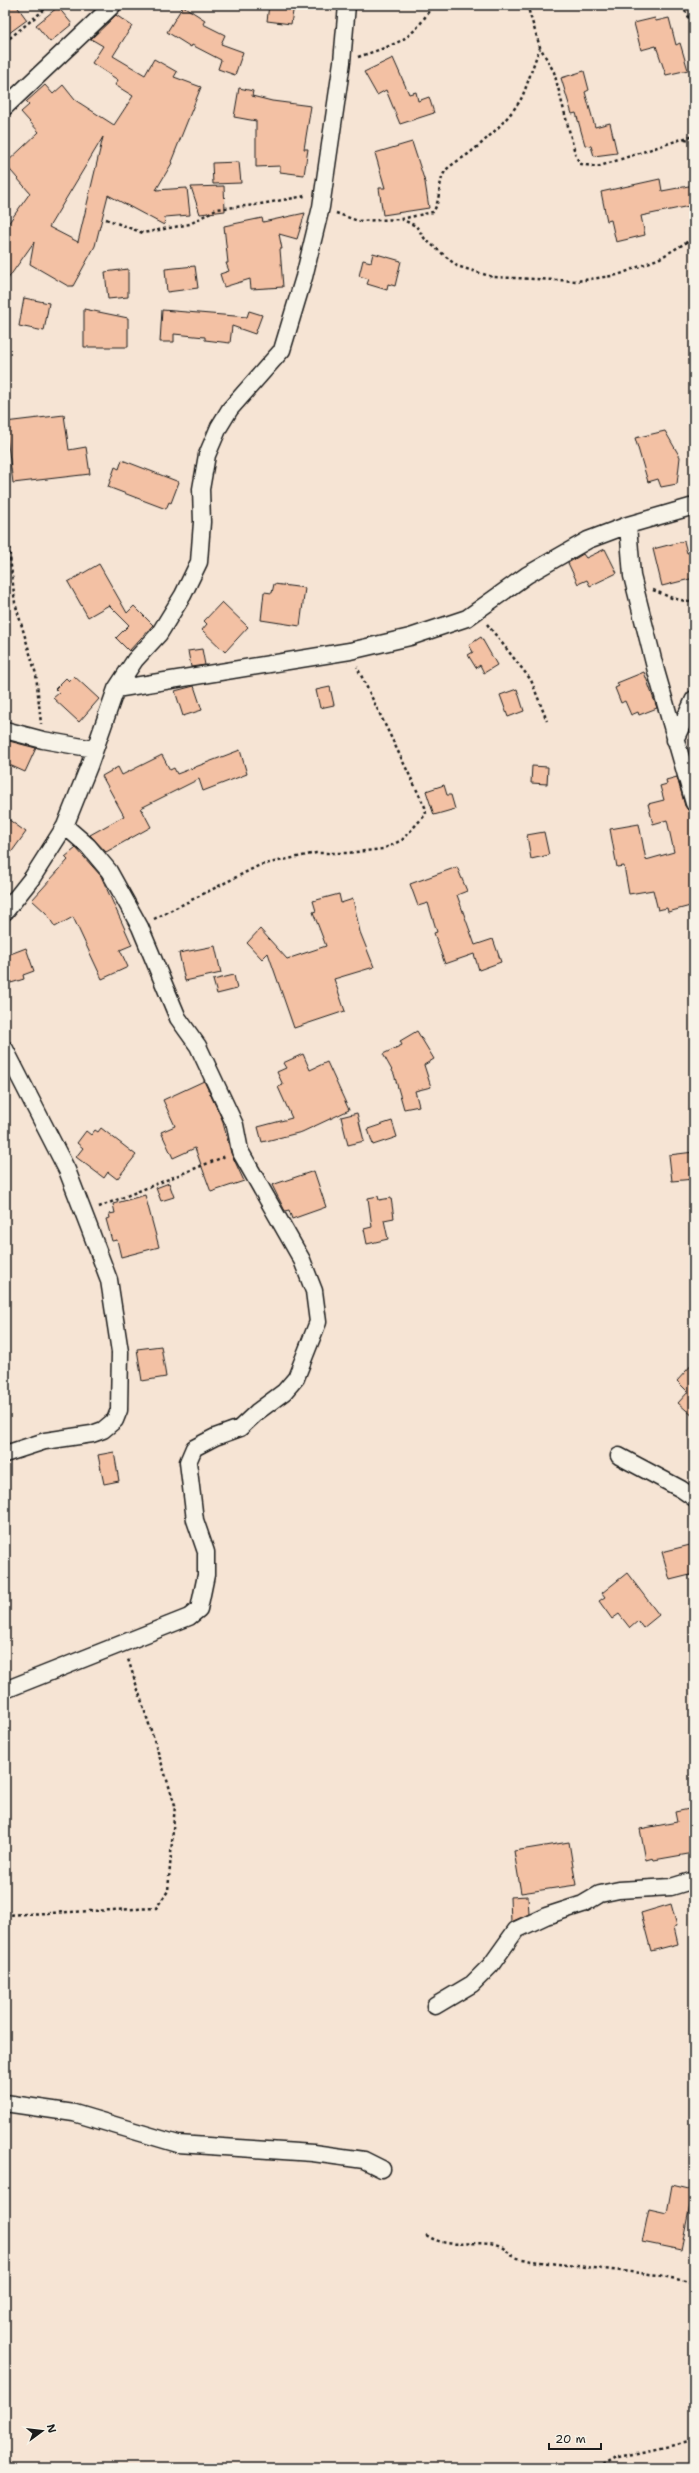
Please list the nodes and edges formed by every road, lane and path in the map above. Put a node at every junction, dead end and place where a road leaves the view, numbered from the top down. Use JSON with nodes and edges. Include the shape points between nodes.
{"nodes":[{"id":1,"x":50,"y":5,"type":"edge"},
{"id":2,"x":113,"y":5,"type":"edge"},
{"id":3,"x":347,"y":5,"type":"edge"},
{"id":4,"x":432,"y":5,"type":"edge"},
{"id":5,"x":527,"y":5,"type":"edge"},
{"id":6,"x":682,"y":5,"type":"edge"},
{"id":7,"x":694,"y":28,"type":"edge"},
{"id":8,"x":5,"y":42,"type":"edge"},
{"id":9,"x":540,"y":47,"type":"junction"},
{"id":10,"x":342,"y":62,"type":"junction"},
{"id":11,"x":5,"y":106,"type":"edge"},
{"id":12,"x":694,"y":135,"type":"edge"},
{"id":13,"x":685,"y":138,"type":"junction"},
{"id":14,"x":694,"y":141,"type":"edge"},
{"id":15,"x":321,"y":200,"type":"junction"},
{"id":16,"x":106,"y":219,"type":"dead end"},
{"id":17,"x":401,"y":219,"type":"junction"},
{"id":18,"x":694,"y":238,"type":"edge"},
{"id":19,"x":694,"y":506,"type":"edge"},
{"id":20,"x":5,"y":511,"type":"edge"},
{"id":21,"x":628,"y":525,"type":"junction"},
{"id":22,"x":632,"y":576,"type":"junction"},
{"id":23,"x":694,"y":603,"type":"edge"},
{"id":24,"x":477,"y":611,"type":"junction"},
{"id":25,"x":350,"y":651,"type":"junction"},
{"id":26,"x":116,"y":689,"type":"junction"},
{"id":27,"x":694,"y":699,"type":"edge"},
{"id":28,"x":547,"y":721,"type":"dead end"},
{"id":29,"x":5,"y":730,"type":"edge"},
{"id":30,"x":43,"y":740,"type":"junction"},
{"id":31,"x":675,"y":740,"type":"junction"},
{"id":32,"x":94,"y":749,"type":"junction"},
{"id":33,"x":694,"y":803,"type":"edge"},
{"id":34,"x":65,"y":826,"type":"junction"},
{"id":35,"x":5,"y":912,"type":"edge"},
{"id":36,"x":140,"y":927,"type":"junction"},
{"id":37,"x":5,"y":1049,"type":"edge"},
{"id":38,"x":240,"y":1151,"type":"junction"},
{"id":39,"x":84,"y":1212,"type":"junction"},
{"id":40,"x":5,"y":1454,"type":"edge"},
{"id":41,"x":619,"y":1456,"type":"dead end"},
{"id":42,"x":694,"y":1498,"type":"edge"},
{"id":43,"x":123,"y":1642,"type":"junction"},
{"id":44,"x":5,"y":1690,"type":"edge"},
{"id":45,"x":694,"y":1880,"type":"edge"},
{"id":46,"x":5,"y":1915,"type":"edge"},
{"id":47,"x":436,"y":2006,"type":"dead end"},
{"id":48,"x":5,"y":2103,"type":"edge"},
{"id":49,"x":382,"y":2169,"type":"dead end"},
{"id":50,"x":426,"y":2235,"type":"dead end"},
{"id":51,"x":694,"y":2283,"type":"edge"},
{"id":52,"x":694,"y":2441,"type":"edge"},
{"id":53,"x":598,"y":2468,"type":"edge"}],
"edges":[{"from":1,"to":8,"type":"path"},
{"from":2,"to":11,"type":"street"},
{"from":3,"to":10,"type":"street"},
{"from":4,"to":10,"type":"path","via":[[410,37]]},
{"from":5,"to":9,"type":"path"},
{"from":6,"to":7,"type":"path"},
{"from":9,"to":13,"type":"path","via":[[554,72],[576,157],[581,164],[597,166]]},
{"from":9,"to":17,"type":"path","via":[[529,71],[522,97],[514,109],[473,151],[446,170],[441,182],[438,205],[433,212]]},
{"from":10,"to":15,"type":"street"},
{"from":12,"to":13,"type":"path"},
{"from":13,"to":14,"type":"path"},
{"from":15,"to":16,"type":"path","via":[[216,209],[190,224],[142,233]]},
{"from":15,"to":17,"type":"path","via":[[358,221]]},
{"from":15,"to":26,"type":"street","via":[[304,277],[282,350],[230,409],[219,426],[207,455],[201,489],[199,562],[183,595],[159,634],[135,660]]},
{"from":17,"to":18,"type":"path","via":[[416,226],[425,239],[457,266],[493,277],[577,281],[618,275],[660,258]]},
{"from":19,"to":21,"type":"street"},
{"from":20,"to":30,"type":"path","via":[[15,603],[36,674]]},
{"from":21,"to":22,"type":"street"},
{"from":21,"to":24,"type":"street","via":[[565,551]]},
{"from":22,"to":23,"type":"path","via":[[655,591]]},
{"from":22,"to":31,"type":"street"},
{"from":24,"to":25,"type":"street","via":[[467,618],[410,638]]},
{"from":24,"to":28,"type":"path","via":[[531,680]]},
{"from":25,"to":26,"type":"street"},
{"from":25,"to":36,"type":"path","via":[[425,807],[426,814],[402,840],[383,849],[316,853],[260,865],[178,904]]},
{"from":26,"to":32,"type":"street"},
{"from":27,"to":31,"type":"street"},
{"from":29,"to":30,"type":"street"},
{"from":30,"to":32,"type":"street"},
{"from":31,"to":33,"type":"street"},
{"from":32,"to":34,"type":"street"},
{"from":34,"to":35,"type":"street","via":[[32,878]]},
{"from":34,"to":36,"type":"street","via":[[88,846],[109,871]]},
{"from":36,"to":38,"type":"street","via":[[178,1018],[198,1046],[235,1124]]},
{"from":37,"to":39,"type":"street","via":[[67,1170]]},
{"from":38,"to":39,"type":"path"},
{"from":38,"to":43,"type":"street","via":[[302,1260],[314,1291],[318,1322],[296,1378],[284,1392],[240,1428],[194,1448],[188,1462],[195,1520],[206,1552],[206,1575],[199,1609],[189,1617]]},
{"from":39,"to":40,"type":"street","via":[[109,1280],[120,1352],[120,1410],[115,1420],[103,1430],[45,1441]]},
{"from":41,"to":42,"type":"street","via":[[681,1488]]},
{"from":43,"to":44,"type":"street"},
{"from":43,"to":46,"type":"path","via":[[175,1805],[168,1891],[156,1908]]},
{"from":45,"to":47,"type":"street","via":[[671,1887],[619,1890],[600,1894],[583,1904],[540,1918],[516,1930],[491,1965],[472,1984]]},
{"from":48,"to":49,"type":"street","via":[[74,2113],[178,2144],[313,2153],[364,2160]]},
{"from":50,"to":51,"type":"path","via":[[436,2242],[451,2245],[488,2244],[502,2247],[514,2257],[531,2261],[658,2275]]},
{"from":52,"to":53,"type":"path","via":[[615,2458]]}]}
